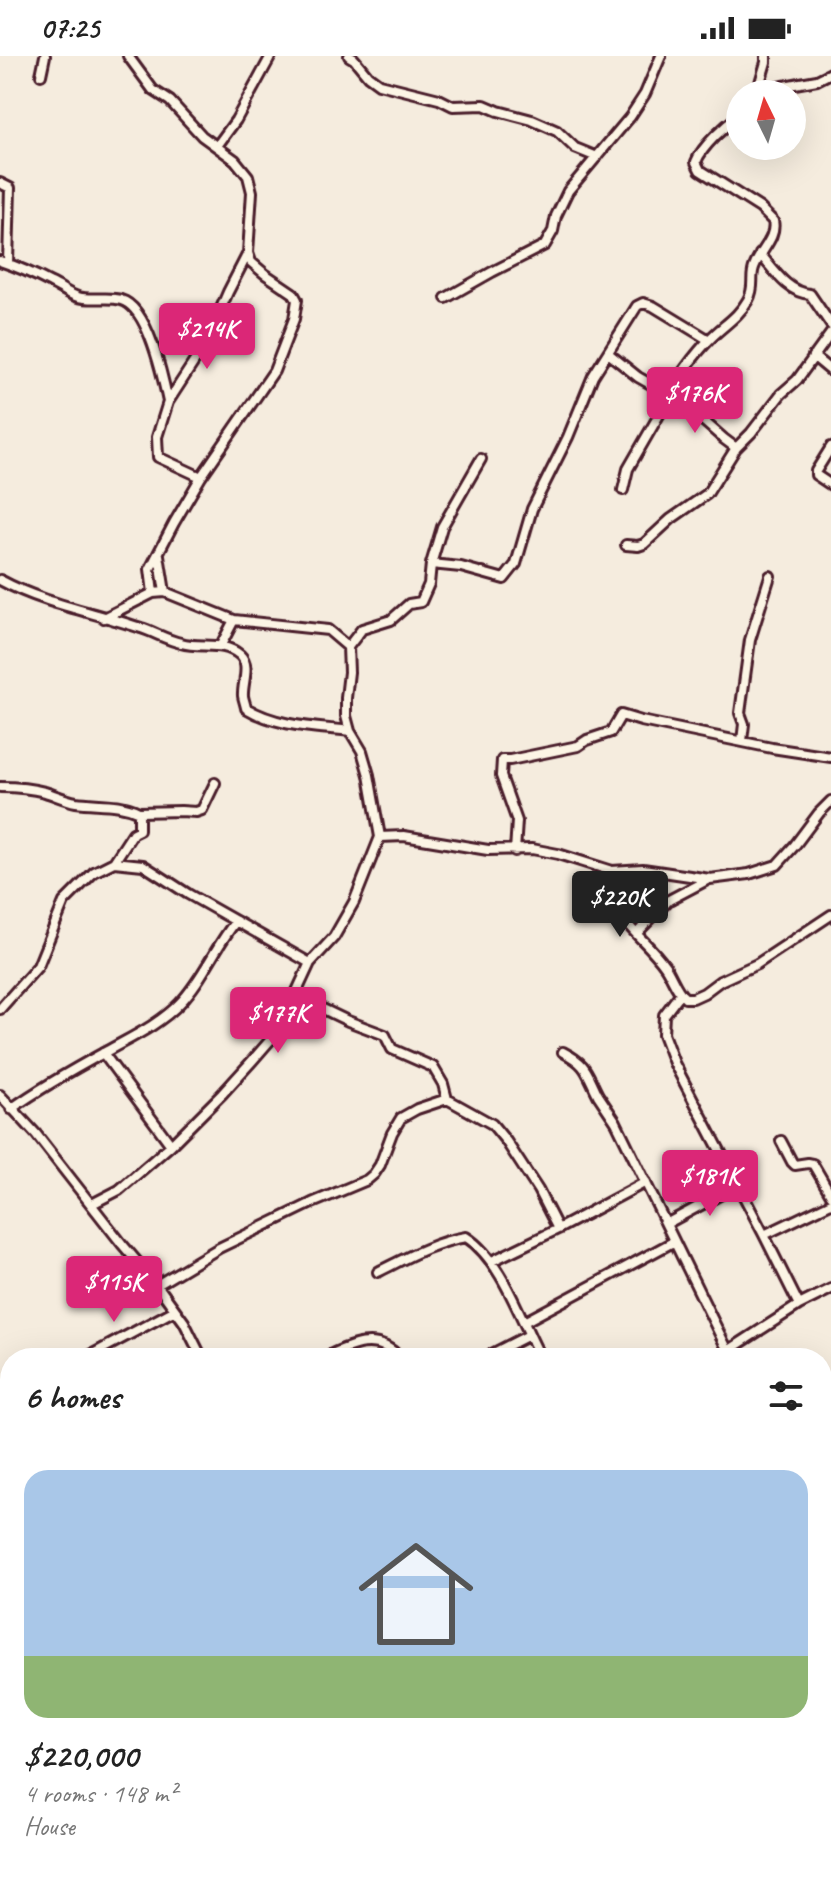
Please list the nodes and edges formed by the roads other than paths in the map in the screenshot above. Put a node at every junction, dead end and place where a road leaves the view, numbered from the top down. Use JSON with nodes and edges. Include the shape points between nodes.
{"nodes":[{"id":1,"x":45,"y":56,"type":"edge"},
{"id":2,"x":128,"y":56,"type":"edge"},
{"id":3,"x":271,"y":56,"type":"edge"},
{"id":4,"x":349,"y":56,"type":"edge"},
{"id":5,"x":661,"y":56,"type":"edge"},
{"id":6,"x":766,"y":56,"type":"edge"},
{"id":7,"x":831,"y":73,"type":"edge"},
{"id":8,"x":41,"y":75,"type":"dead end"},
{"id":9,"x":761,"y":80,"type":"edge"},
{"id":10,"x":806,"y":82,"type":"edge"},
{"id":11,"x":726,"y":126,"type":"edge"},
{"id":12,"x":217,"y":146,"type":"junction"},
{"id":13,"x":597,"y":157,"type":"junction"},
{"id":14,"x":0,"y":183,"type":"edge"},
{"id":15,"x":248,"y":253,"type":"junction"},
{"id":16,"x":760,"y":254,"type":"junction"},
{"id":17,"x":4,"y":262,"type":"edge"},
{"id":18,"x":446,"y":298,"type":"dead end"},
{"id":19,"x":831,"y":325,"type":"edge"},
{"id":20,"x":831,"y":333,"type":"edge"},
{"id":21,"x":709,"y":340,"type":"junction"},
{"id":22,"x":608,"y":353,"type":"junction"},
{"id":23,"x":813,"y":356,"type":"junction"},
{"id":24,"x":831,"y":371,"type":"edge"},
{"id":25,"x":670,"y":396,"type":"junction"},
{"id":26,"x":168,"y":402,"type":"junction"},
{"id":27,"x":831,"y":447,"type":"edge"},
{"id":28,"x":736,"y":448,"type":"junction"},
{"id":29,"x":481,"y":459,"type":"dead end"},
{"id":30,"x":201,"y":477,"type":"junction"},
{"id":31,"x":831,"y":485,"type":"edge"},
{"id":32,"x":623,"y":490,"type":"dead end"},
{"id":33,"x":626,"y":545,"type":"dead end"},
{"id":34,"x":159,"y":555,"type":"junction"},
{"id":35,"x":431,"y":564,"type":"junction"},
{"id":36,"x":770,"y":576,"type":"dead end"},
{"id":37,"x":1,"y":584,"type":"edge"},
{"id":38,"x":165,"y":592,"type":"junction"},
{"id":39,"x":153,"y":593,"type":"junction"},
{"id":40,"x":104,"y":618,"type":"junction"},
{"id":41,"x":234,"y":620,"type":"junction"},
{"id":42,"x":221,"y":645,"type":"junction"},
{"id":43,"x":348,"y":647,"type":"junction"},
{"id":44,"x":350,"y":731,"type":"junction"},
{"id":45,"x":742,"y":741,"type":"junction"},
{"id":46,"x":831,"y":757,"type":"edge"},
{"id":47,"x":215,"y":783,"type":"dead end"},
{"id":48,"x":0,"y":787,"type":"edge"},
{"id":49,"x":831,"y":801,"type":"edge"},
{"id":50,"x":139,"y":812,"type":"junction"},
{"id":51,"x":380,"y":837,"type":"junction"},
{"id":52,"x":515,"y":851,"type":"junction"},
{"id":53,"x":114,"y":862,"type":"junction"},
{"id":54,"x":612,"y":871,"type":"junction"},
{"id":55,"x":710,"y":879,"type":"junction"},
{"id":56,"x":831,"y":915,"type":"edge"},
{"id":57,"x":236,"y":921,"type":"junction"},
{"id":58,"x":637,"y":933,"type":"junction"},
{"id":59,"x":310,"y":963,"type":"junction"},
{"id":60,"x":680,"y":994,"type":"junction"},
{"id":61,"x":296,"y":996,"type":"junction"},
{"id":62,"x":0,"y":1009,"type":"edge"},
{"id":63,"x":563,"y":1052,"type":"dead end"},
{"id":64,"x":103,"y":1053,"type":"junction"},
{"id":65,"x":0,"y":1095,"type":"edge"},
{"id":66,"x":447,"y":1099,"type":"junction"},
{"id":67,"x":11,"y":1109,"type":"junction"},
{"id":68,"x":781,"y":1141,"type":"dead end"},
{"id":69,"x":171,"y":1145,"type":"junction"},
{"id":70,"x":646,"y":1182,"type":"junction"},
{"id":71,"x":738,"y":1185,"type":"junction"},
{"id":72,"x":831,"y":1195,"type":"edge"},
{"id":73,"x":831,"y":1203,"type":"edge"},
{"id":74,"x":92,"y":1204,"type":"junction"},
{"id":75,"x":666,"y":1224,"type":"junction"},
{"id":76,"x":558,"y":1229,"type":"junction"},
{"id":77,"x":764,"y":1235,"type":"junction"},
{"id":78,"x":673,"y":1242,"type":"junction"},
{"id":79,"x":492,"y":1261,"type":"junction"},
{"id":80,"x":378,"y":1272,"type":"dead end"},
{"id":81,"x":157,"y":1285,"type":"junction"},
{"id":82,"x":831,"y":1289,"type":"edge"},
{"id":83,"x":799,"y":1305,"type":"junction"},
{"id":84,"x":175,"y":1310,"type":"junction"},
{"id":85,"x":524,"y":1322,"type":"junction"},
{"id":86,"x":529,"y":1335,"type":"junction"},
{"id":87,"x":104,"y":1348,"type":"edge"},
{"id":88,"x":197,"y":1348,"type":"edge"},
{"id":89,"x":344,"y":1348,"type":"edge"},
{"id":90,"x":385,"y":1348,"type":"edge"},
{"id":91,"x":504,"y":1348,"type":"edge"},
{"id":92,"x":536,"y":1348,"type":"edge"},
{"id":93,"x":726,"y":1348,"type":"edge"},
{"id":94,"x":733,"y":1348,"type":"edge"}],
"edges":[{"from":1,"to":8,"type":"street"},
{"from":2,"to":12,"type":"street","via":[[153,90]]},
{"from":3,"to":12,"type":"street"},
{"from":4,"to":13,"type":"street","via":[[379,84],[453,106],[484,105],[532,120]]},
{"from":5,"to":13,"type":"street","via":[[645,94]]},
{"from":6,"to":9,"type":"street"},
{"from":7,"to":10,"type":"street"},
{"from":11,"to":16,"type":"street","via":[[696,162],[773,221],[774,230]]},
{"from":12,"to":15,"type":"street","via":[[248,176]]},
{"from":13,"to":18,"type":"street","via":[[568,191],[545,245]]},
{"from":14,"to":17,"type":"street","via":[[10,188]]},
{"from":15,"to":26,"type":"street","via":[[205,345]]},
{"from":15,"to":30,"type":"street","via":[[251,262],[293,293],[294,319],[274,371]]},
{"from":16,"to":19,"type":"street","via":[[792,289],[810,294]]},
{"from":16,"to":21,"type":"street","via":[[747,302]]},
{"from":17,"to":26,"type":"street","via":[[77,297],[120,299],[130,305],[158,358]]},
{"from":20,"to":23,"type":"street"},
{"from":21,"to":22,"type":"street","via":[[643,303]]},
{"from":21,"to":25,"type":"street"},
{"from":22,"to":25,"type":"street"},
{"from":22,"to":35,"type":"street","via":[[532,509],[516,564],[507,576]]},
{"from":23,"to":24,"type":"street"},
{"from":23,"to":28,"type":"street"},
{"from":25,"to":28,"type":"street"},
{"from":25,"to":32,"type":"street","via":[[628,469]]},
{"from":26,"to":30,"type":"street","via":[[157,437],[158,457]]},
{"from":27,"to":31,"type":"street","via":[[816,475]]},
{"from":28,"to":33,"type":"street","via":[[707,494],[644,544]]},
{"from":29,"to":35,"type":"street","via":[[442,527]]},
{"from":30,"to":34,"type":"street"},
{"from":34,"to":38,"type":"street"},
{"from":34,"to":39,"type":"street","via":[[150,569]]},
{"from":35,"to":43,"type":"street","via":[[421,602],[362,629]]},
{"from":36,"to":45,"type":"street","via":[[750,640],[740,713]]},
{"from":37,"to":40,"type":"street"},
{"from":38,"to":39,"type":"street"},
{"from":38,"to":41,"type":"street"},
{"from":39,"to":40,"type":"street"},
{"from":40,"to":42,"type":"street","via":[[182,644]]},
{"from":41,"to":42,"type":"street"},
{"from":41,"to":43,"type":"street","via":[[328,630]]},
{"from":42,"to":44,"type":"street","via":[[246,663],[246,708],[284,724]]},
{"from":43,"to":44,"type":"street"},
{"from":44,"to":51,"type":"street","via":[[369,775]]},
{"from":45,"to":46,"type":"street"},
{"from":45,"to":52,"type":"street","via":[[621,715],[611,732],[578,746],[502,760],[501,776],[517,821]]},
{"from":47,"to":50,"type":"street","via":[[202,810]]},
{"from":48,"to":50,"type":"street"},
{"from":49,"to":55,"type":"street","via":[[777,865]]},
{"from":50,"to":53,"type":"street","via":[[139,830]]},
{"from":51,"to":52,"type":"street"},
{"from":51,"to":59,"type":"street","via":[[354,902],[334,937]]},
{"from":52,"to":54,"type":"street","via":[[558,854]]},
{"from":53,"to":57,"type":"street","via":[[143,865]]},
{"from":53,"to":62,"type":"street","via":[[94,872],[64,902],[38,966]]},
{"from":54,"to":55,"type":"street","via":[[643,869]]},
{"from":54,"to":58,"type":"street","via":[[611,898]]},
{"from":55,"to":58,"type":"street","via":[[669,900]]},
{"from":56,"to":60,"type":"street","via":[[704,993],[693,998]]},
{"from":57,"to":59,"type":"street"},
{"from":57,"to":64,"type":"street","via":[[178,1005]]},
{"from":58,"to":60,"type":"street","via":[[665,965]]},
{"from":59,"to":61,"type":"street"},
{"from":60,"to":71,"type":"street","via":[[664,1015],[663,1034]]},
{"from":61,"to":66,"type":"street","via":[[385,1035],[392,1049],[433,1067]]},
{"from":61,"to":69,"type":"street","via":[[279,1030]]},
{"from":63,"to":70,"type":"street","via":[[586,1069]]},
{"from":64,"to":67,"type":"street"},
{"from":64,"to":69,"type":"street"},
{"from":65,"to":67,"type":"street"},
{"from":66,"to":76,"type":"street","via":[[492,1124]]},
{"from":66,"to":81,"type":"street","via":[[401,1118],[380,1165],[367,1180],[219,1248]]},
{"from":67,"to":74,"type":"street"},
{"from":68,"to":72,"type":"street","via":[[795,1165],[813,1164]]},
{"from":69,"to":74,"type":"street","via":[[119,1190]]},
{"from":70,"to":75,"type":"street"},
{"from":70,"to":76,"type":"street"},
{"from":71,"to":75,"type":"street"},
{"from":71,"to":77,"type":"street"},
{"from":73,"to":77,"type":"street"},
{"from":74,"to":81,"type":"street"},
{"from":75,"to":78,"type":"street"},
{"from":76,"to":79,"type":"street"},
{"from":77,"to":83,"type":"street"},
{"from":78,"to":85,"type":"street"},
{"from":78,"to":93,"type":"street"},
{"from":79,"to":80,"type":"street","via":[[466,1237],[409,1255]]},
{"from":79,"to":85,"type":"street"},
{"from":81,"to":84,"type":"street"},
{"from":82,"to":83,"type":"street"},
{"from":83,"to":94,"type":"street"},
{"from":84,"to":87,"type":"street"},
{"from":84,"to":88,"type":"street"},
{"from":85,"to":86,"type":"street"},
{"from":86,"to":91,"type":"street"},
{"from":86,"to":92,"type":"street"},
{"from":89,"to":90,"type":"street","via":[[368,1341]]}]}
